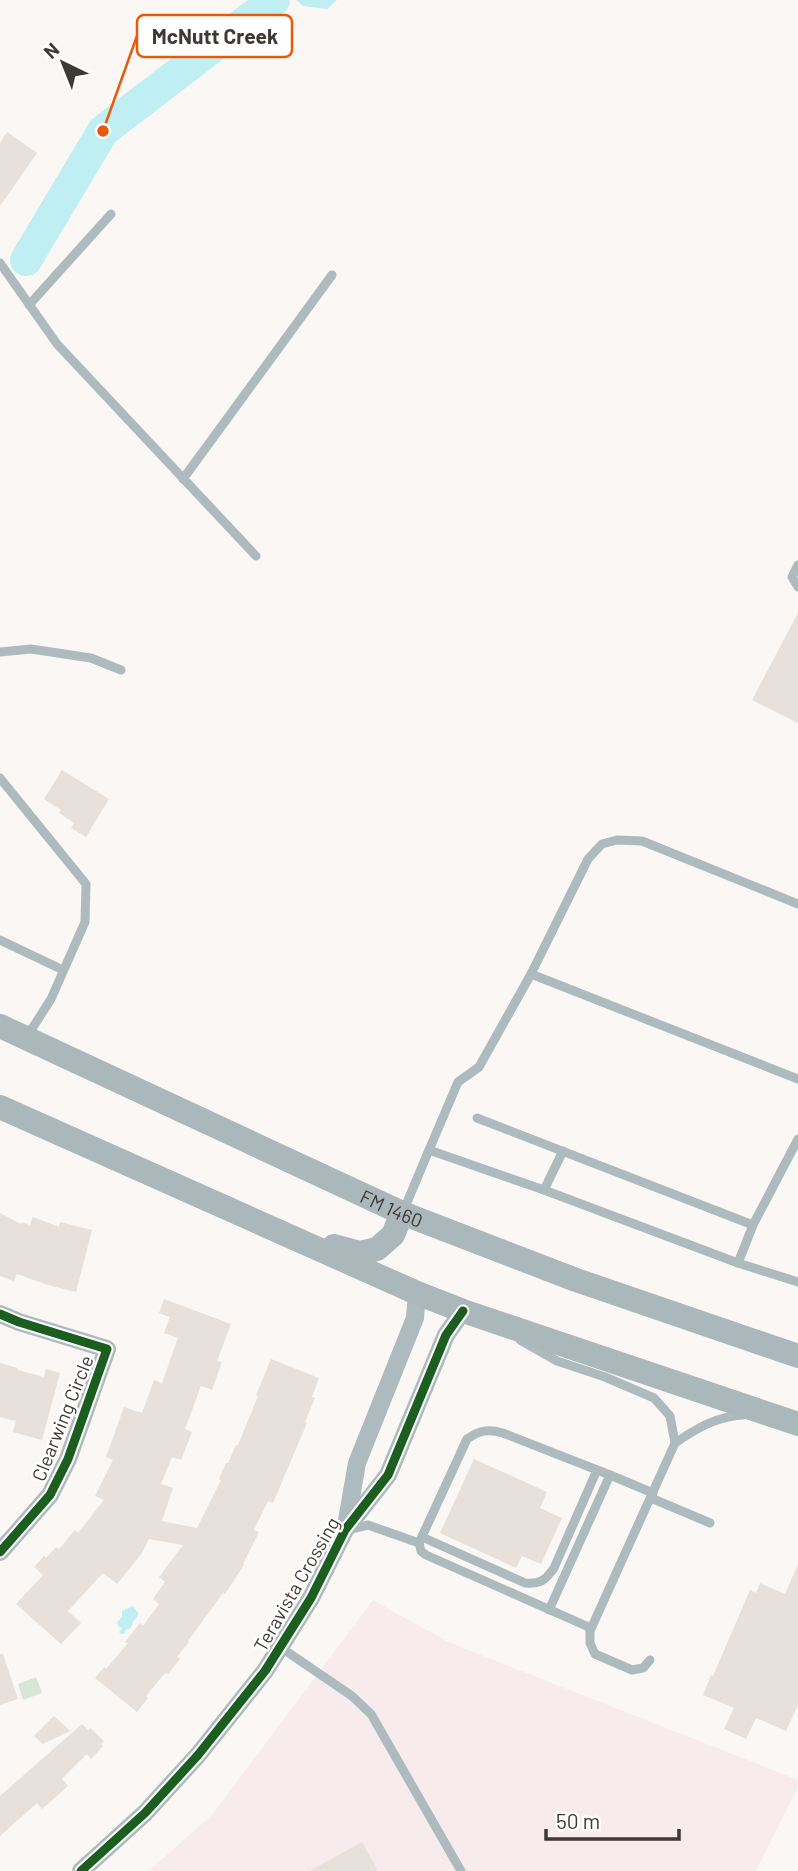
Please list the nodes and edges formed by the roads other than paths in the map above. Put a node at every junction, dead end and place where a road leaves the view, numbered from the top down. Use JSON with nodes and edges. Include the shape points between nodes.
{"nodes":[{"id":1,"x":111,"y":214,"type":"dead end"},
{"id":2,"x":0,"y":263,"type":"edge"},
{"id":3,"x":332,"y":275,"type":"dead end"},
{"id":4,"x":29,"y":305,"type":"junction"},
{"id":5,"x":183,"y":479,"type":"junction"},
{"id":6,"x":256,"y":556,"type":"dead end"},
{"id":7,"x":798,"y":565,"type":"edge"},
{"id":8,"x":798,"y":587,"type":"edge"},
{"id":9,"x":0,"y":652,"type":"edge"},
{"id":10,"x":121,"y":670,"type":"dead end"},
{"id":11,"x":0,"y":778,"type":"edge"},
{"id":12,"x":798,"y":904,"type":"edge"},
{"id":13,"x":0,"y":940,"type":"edge"},
{"id":14,"x":63,"y":971,"type":"junction"},
{"id":15,"x":531,"y":974,"type":"junction"},
{"id":16,"x":0,"y":1026,"type":"edge"},
{"id":17,"x":25,"y":1039,"type":"junction"},
{"id":18,"x":798,"y":1079,"type":"edge"},
{"id":19,"x":0,"y":1107,"type":"edge"},
{"id":20,"x":477,"y":1118,"type":"dead end"},
{"id":21,"x":798,"y":1139,"type":"edge"},
{"id":22,"x":429,"y":1150,"type":"junction"},
{"id":23,"x":564,"y":1151,"type":"junction"},
{"id":24,"x":544,"y":1190,"type":"junction"},
{"id":25,"x":402,"y":1213,"type":"junction"},
{"id":26,"x":753,"y":1225,"type":"junction"},
{"id":27,"x":273,"y":1229,"type":"junction"},
{"id":28,"x":738,"y":1263,"type":"junction"},
{"id":29,"x":798,"y":1282,"type":"edge"},
{"id":30,"x":416,"y":1293,"type":"junction"},
{"id":31,"x":463,"y":1311,"type":"junction"},
{"id":32,"x":0,"y":1314,"type":"edge"},
{"id":33,"x":494,"y":1321,"type":"junction"},
{"id":34,"x":798,"y":1356,"type":"edge"},
{"id":35,"x":768,"y":1414,"type":"junction"},
{"id":36,"x":798,"y":1424,"type":"edge"},
{"id":37,"x":675,"y":1443,"type":"junction"},
{"id":38,"x":597,"y":1470,"type":"junction"},
{"id":39,"x":610,"y":1475,"type":"junction"},
{"id":40,"x":652,"y":1496,"type":"junction"},
{"id":41,"x":710,"y":1524,"type":"dead end"},
{"id":42,"x":345,"y":1530,"type":"junction"},
{"id":43,"x":420,"y":1540,"type":"junction"},
{"id":44,"x":0,"y":1552,"type":"edge"},
{"id":45,"x":550,"y":1610,"type":"junction"},
{"id":46,"x":591,"y":1628,"type":"junction"},
{"id":47,"x":280,"y":1647,"type":"junction"},
{"id":48,"x":650,"y":1660,"type":"dead end"},
{"id":49,"x":81,"y":1871,"type":"edge"},
{"id":50,"x":461,"y":1871,"type":"edge"}],
"edges":[{"from":1,"to":4,"type":"lane"},
{"from":2,"to":4,"type":"lane"},
{"from":3,"to":5,"type":"lane"},
{"from":4,"to":5,"type":"lane","via":[[57,344]]},
{"from":5,"to":6,"type":"lane"},
{"from":7,"to":8,"type":"lane","via":[[792,577]]},
{"from":9,"to":10,"type":"lane","via":[[31,649],[79,656]]},
{"from":11,"to":14,"type":"lane","via":[[86,884],[85,922]]},
{"from":12,"to":15,"type":"lane","via":[[642,841],[617,840],[602,844],[588,859]]},
{"from":13,"to":14,"type":"lane"},
{"from":14,"to":17,"type":"lane"},
{"from":15,"to":18,"type":"lane"},
{"from":15,"to":22,"type":"lane","via":[[479,1067],[458,1082]]},
{"from":16,"to":17,"type":"main road","name":"FM 1460","number":"FM 1460"},
{"from":17,"to":25,"type":"main road","name":"FM 1460","number":"FM 1460"},
{"from":19,"to":27,"type":"main road"},
{"from":20,"to":23,"type":"lane"},
{"from":21,"to":26,"type":"lane"},
{"from":22,"to":24,"type":"lane"},
{"from":22,"to":25,"type":"lane"},
{"from":23,"to":24,"type":"lane"},
{"from":23,"to":26,"type":"lane"},
{"from":24,"to":28,"type":"lane"},
{"from":25,"to":27,"type":"main road","via":[[393,1235],[377,1249],[360,1253]]},
{"from":25,"to":34,"type":"main road","name":"FM 1460","number":"FM 1460","via":[[576,1280]]},
{"from":26,"to":28,"type":"lane"},
{"from":27,"to":30,"type":"main road"},
{"from":28,"to":29,"type":"lane"},
{"from":30,"to":31,"type":"main road"},
{"from":30,"to":42,"type":"street","name":"Teravista Crossing","via":[[415,1318],[358,1463]]},
{"from":31,"to":33,"type":"main road"},
{"from":31,"to":42,"type":"street","name":"Teravista Crossing","via":[[446,1335],[388,1475]]},
{"from":32,"to":44,"type":"street","name":"Clearwing Circle","via":[[107,1349],[68,1459],[50,1495]]},
{"from":33,"to":35,"type":"main road"},
{"from":33,"to":37,"type":"lane","via":[[524,1344],[557,1360],[654,1398],[670,1416]]},
{"from":35,"to":36,"type":"main road"},
{"from":35,"to":37,"type":"lane","via":[[714,1420]]},
{"from":37,"to":40,"type":"lane"},
{"from":38,"to":39,"type":"lane"},
{"from":38,"to":43,"type":"lane","via":[[491,1429],[479,1431],[467,1438]]},
{"from":38,"to":43,"type":"lane","via":[[554,1568],[537,1584]]},
{"from":39,"to":40,"type":"lane"},
{"from":39,"to":45,"type":"lane"},
{"from":40,"to":41,"type":"lane"},
{"from":40,"to":46,"type":"lane"},
{"from":42,"to":43,"type":"lane","via":[[368,1525]]},
{"from":42,"to":47,"type":"street","name":"Teravista Crossing"},
{"from":43,"to":45,"type":"lane","via":[[426,1555]]},
{"from":45,"to":46,"type":"lane"},
{"from":46,"to":48,"type":"lane","via":[[595,1654],[632,1670],[643,1668]]},
{"from":47,"to":49,"type":"street","name":"Teravista Crossing","via":[[198,1755],[145,1813]]},
{"from":47,"to":50,"type":"lane","via":[[371,1714]]}]}
